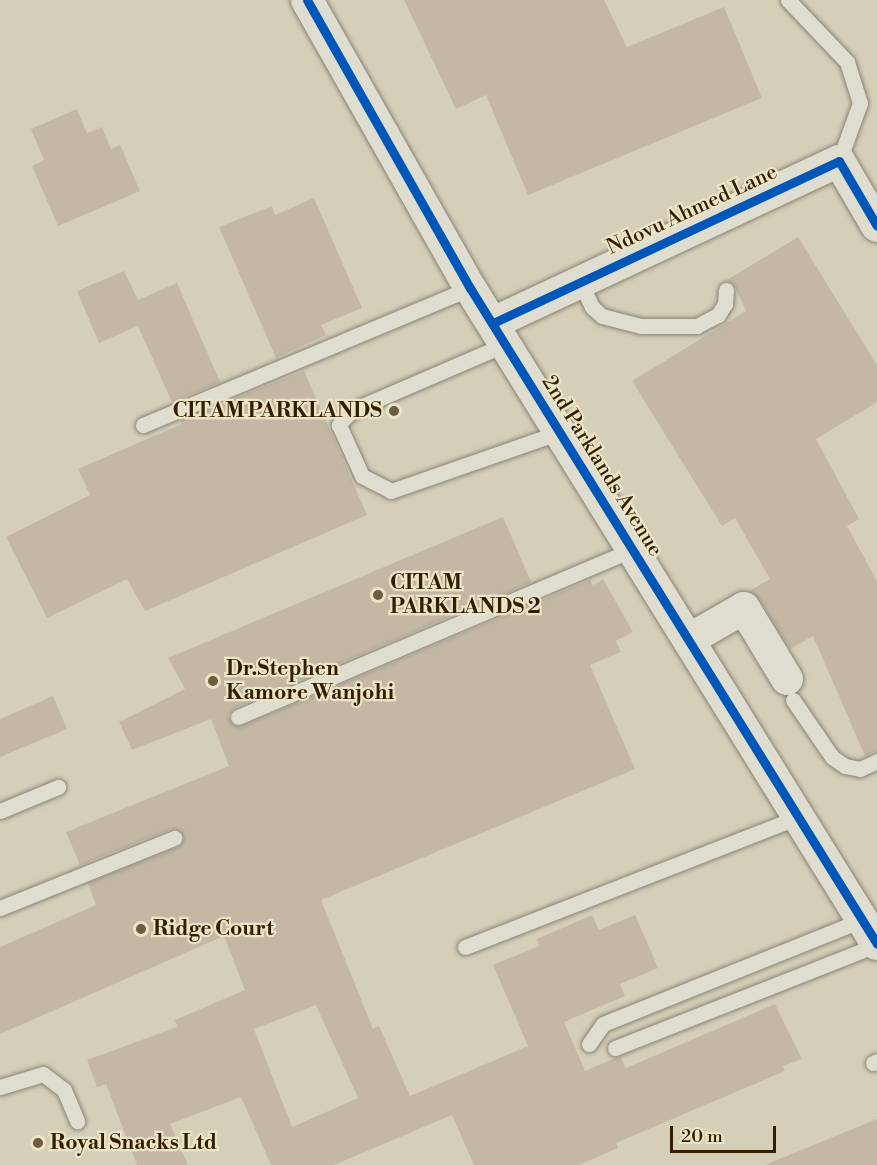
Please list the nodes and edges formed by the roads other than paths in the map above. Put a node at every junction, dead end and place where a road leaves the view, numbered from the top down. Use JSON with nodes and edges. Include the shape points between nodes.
{"nodes":[{"id":1,"x":307,"y":0,"type":"edge"},
{"id":2,"x":788,"y":0,"type":"edge"},
{"id":3,"x":839,"y":161,"type":"junction"},
{"id":4,"x":877,"y":226,"type":"edge"},
{"id":5,"x":580,"y":282,"type":"junction"},
{"id":6,"x":470,"y":288,"type":"junction"},
{"id":7,"x":726,"y":290,"type":"dead end"},
{"id":8,"x":500,"y":333,"type":"junction"},
{"id":9,"x":143,"y":424,"type":"dead end"},
{"id":10,"x":560,"y":432,"type":"junction"},
{"id":11,"x":632,"y":550,"type":"junction"},
{"id":12,"x":690,"y":639,"type":"junction"},
{"id":13,"x":790,"y":690,"type":"joint"},
{"id":14,"x":237,"y":717,"type":"dead end"},
{"id":15,"x":877,"y":761,"type":"edge"},
{"id":16,"x":58,"y":787,"type":"dead end"},
{"id":17,"x":0,"y":811,"type":"edge"},
{"id":18,"x":799,"y":817,"type":"junction"},
{"id":19,"x":174,"y":838,"type":"dead end"},
{"id":20,"x":0,"y":908,"type":"edge"},
{"id":21,"x":872,"y":936,"type":"edge"},
{"id":22,"x":465,"y":947,"type":"dead end"},
{"id":23,"x":589,"y":1044,"type":"dead end"},
{"id":24,"x":615,"y":1048,"type":"dead end"},
{"id":25,"x":0,"y":1087,"type":"edge"},
{"id":26,"x":77,"y":1121,"type":"dead end"}],
"edges":[{"from":1,"to":6,"type":"street","name":"2nd Parklands Avenue"},
{"from":2,"to":3,"type":"lane","via":[[847,62],[860,103]]},
{"from":3,"to":4,"type":"street"},
{"from":3,"to":5,"type":"street","name":"Ndovu Ahmed Lane"},
{"from":5,"to":7,"type":"lane","via":[[591,307],[602,316],[641,326],[697,326],[718,315],[725,304]]},
{"from":5,"to":8,"type":"street","name":"Ndovu Ahmed Lane"},
{"from":6,"to":8,"type":"street","name":"2nd Parklands Avenue"},
{"from":6,"to":9,"type":"lane"},
{"from":8,"to":10,"type":"street","name":"2nd Parklands Avenue"},
{"from":8,"to":10,"type":"lane","via":[[344,418],[339,425],[362,476],[391,491]]},
{"from":10,"to":11,"type":"street","name":"2nd Parklands Avenue"},
{"from":11,"to":12,"type":"street","name":"2nd Parklands Avenue"},
{"from":11,"to":14,"type":"lane"},
{"from":12,"to":13,"type":"street","via":[[744,608]]},
{"from":12,"to":18,"type":"street","name":"2nd Parklands Avenue"},
{"from":13,"to":15,"type":"lane","via":[[811,730],[839,762],[861,769]]},
{"from":16,"to":17,"type":"lane"},
{"from":18,"to":21,"type":"street","name":"2nd Parklands Avenue"},
{"from":18,"to":22,"type":"lane"},
{"from":19,"to":20,"type":"lane"},
{"from":21,"to":23,"type":"lane","via":[[603,1024]]},
{"from":21,"to":24,"type":"lane"},
{"from":25,"to":26,"type":"lane","via":[[43,1074],[64,1090]]}]}
